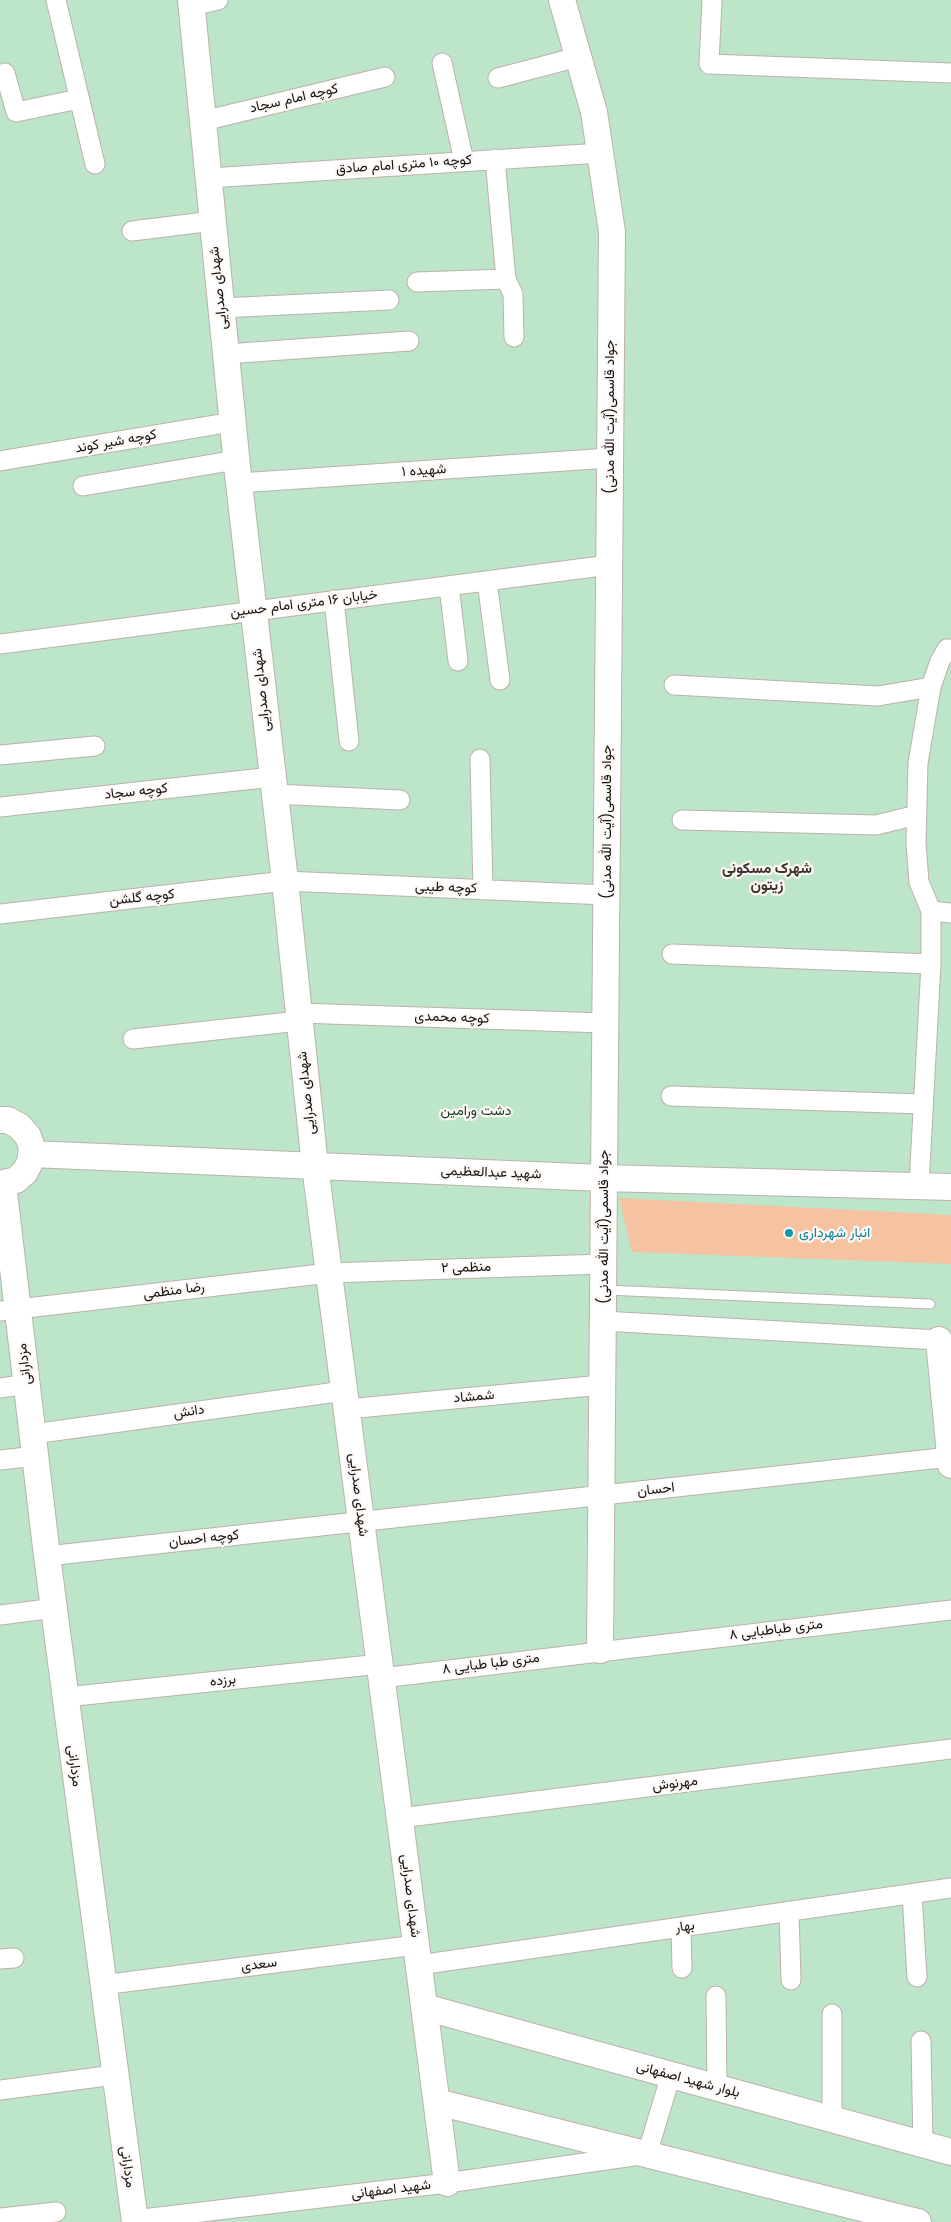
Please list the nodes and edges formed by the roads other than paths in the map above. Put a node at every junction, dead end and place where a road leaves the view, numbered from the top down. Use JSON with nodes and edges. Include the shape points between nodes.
{"nodes":[{"id":1,"x":56,"y":0,"type":"edge"},
{"id":2,"x":218,"y":0,"type":"edge"},
{"id":3,"x":562,"y":0,"type":"edge"},
{"id":4,"x":712,"y":0,"type":"edge"},
{"id":5,"x":191,"y":3,"type":"edge"},
{"id":6,"x":578,"y":57,"type":"junction"},
{"id":7,"x":442,"y":63,"type":"dead end"},
{"id":8,"x":5,"y":73,"type":"dead end"},
{"id":9,"x":951,"y":73,"type":"edge"},
{"id":10,"x":385,"y":77,"type":"dead end"},
{"id":11,"x":498,"y":78,"type":"dead end"},
{"id":12,"x":80,"y":99,"type":"junction"},
{"id":13,"x":203,"y":121,"type":"junction"},
{"id":14,"x":600,"y":153,"type":"junction"},
{"id":15,"x":495,"y":160,"type":"junction"},
{"id":16,"x":464,"y":162,"type":"junction"},
{"id":17,"x":95,"y":164,"type":"dead end"},
{"id":18,"x":208,"y":178,"type":"junction"},
{"id":19,"x":213,"y":221,"type":"junction"},
{"id":20,"x":132,"y":231,"type":"dead end"},
{"id":21,"x":506,"y":279,"type":"junction"},
{"id":22,"x":417,"y":282,"type":"dead end"},
{"id":23,"x":389,"y":300,"type":"dead end"},
{"id":24,"x":221,"y":308,"type":"junction"},
{"id":25,"x":514,"y":337,"type":"dead end"},
{"id":26,"x":409,"y":340,"type":"dead end"},
{"id":27,"x":226,"y":354,"type":"junction"},
{"id":28,"x":232,"y":422,"type":"junction"},
{"id":29,"x":610,"y":458,"type":"junction"},
{"id":30,"x":0,"y":461,"type":"edge"},
{"id":31,"x":238,"y":472,"type":"junction"},
{"id":32,"x":83,"y":486,"type":"dead end"},
{"id":33,"x":609,"y":565,"type":"junction"},
{"id":34,"x":487,"y":581,"type":"junction"},
{"id":35,"x":449,"y":586,"type":"junction"},
{"id":36,"x":334,"y":600,"type":"junction"},
{"id":37,"x":253,"y":611,"type":"junction"},
{"id":38,"x":0,"y":644,"type":"edge"},
{"id":39,"x":951,"y":649,"type":"edge"},
{"id":40,"x":458,"y":661,"type":"dead end"},
{"id":41,"x":500,"y":680,"type":"dead end"},
{"id":42,"x":674,"y":684,"type":"dead end"},
{"id":43,"x":930,"y":687,"type":"junction"},
{"id":44,"x":349,"y":741,"type":"dead end"},
{"id":45,"x":95,"y":746,"type":"dead end"},
{"id":46,"x":0,"y":755,"type":"edge"},
{"id":47,"x":480,"y":759,"type":"dead end"},
{"id":48,"x":273,"y":786,"type":"junction"},
{"id":49,"x":400,"y":800,"type":"dead end"},
{"id":50,"x":0,"y":806,"type":"edge"},
{"id":51,"x":917,"y":814,"type":"junction"},
{"id":52,"x":682,"y":820,"type":"dead end"},
{"id":53,"x":285,"y":881,"type":"junction"},
{"id":54,"x":483,"y":890,"type":"junction"},
{"id":55,"x":606,"y":895,"type":"junction"},
{"id":56,"x":931,"y":911,"type":"junction"},
{"id":57,"x":951,"y":913,"type":"edge"},
{"id":58,"x":0,"y":914,"type":"edge"},
{"id":59,"x":672,"y":954,"type":"dead end"},
{"id":60,"x":931,"y":964,"type":"junction"},
{"id":61,"x":298,"y":1017,"type":"junction"},
{"id":62,"x":605,"y":1022,"type":"junction"},
{"id":63,"x":133,"y":1039,"type":"dead end"},
{"id":64,"x":671,"y":1096,"type":"dead end"},
{"id":65,"x":923,"y":1104,"type":"junction"},
{"id":66,"x":0,"y":1120,"type":"edge"},
{"id":67,"x":31,"y":1154,"type":"junction"},
{"id":68,"x":315,"y":1166,"type":"junction"},
{"id":69,"x":604,"y":1178,"type":"junction"},
{"id":70,"x":951,"y":1179,"type":"edge"},
{"id":71,"x":2,"y":1184,"type":"edge"},
{"id":72,"x":919,"y":1185,"type":"junction"},
{"id":73,"x":951,"y":1187,"type":"edge"},
{"id":74,"x":603,"y":1264,"type":"junction"},
{"id":75,"x":329,"y":1273,"type":"junction"},
{"id":76,"x":603,"y":1290,"type":"junction"},
{"id":77,"x":930,"y":1304,"type":"dead end"},
{"id":78,"x":9,"y":1310,"type":"edge"},
{"id":79,"x":603,"y":1321,"type":"junction"},
{"id":80,"x":940,"y":1340,"type":"joint"},
{"id":81,"x":28,"y":1384,"type":"junction"},
{"id":82,"x":602,"y":1385,"type":"junction"},
{"id":83,"x":0,"y":1388,"type":"edge"},
{"id":84,"x":345,"y":1400,"type":"junction"},
{"id":85,"x":35,"y":1445,"type":"junction"},
{"id":86,"x":950,"y":1457,"type":"edge"},
{"id":87,"x":0,"y":1460,"type":"edge"},
{"id":88,"x":951,"y":1465,"type":"edge"},
{"id":89,"x":601,"y":1496,"type":"junction"},
{"id":90,"x":361,"y":1523,"type":"junction"},
{"id":91,"x":46,"y":1556,"type":"junction"},
{"id":92,"x":55,"y":1608,"type":"junction"},
{"id":93,"x":951,"y":1610,"type":"edge"},
{"id":94,"x":0,"y":1615,"type":"edge"},
{"id":95,"x":600,"y":1650,"type":"junction"},
{"id":96,"x":381,"y":1671,"type":"junction"},
{"id":97,"x":66,"y":1697,"type":"junction"},
{"id":98,"x":951,"y":1749,"type":"edge"},
{"id":99,"x":400,"y":1818,"type":"junction"},
{"id":100,"x":951,"y":1888,"type":"edge"},
{"id":101,"x":912,"y":1894,"type":"junction"},
{"id":102,"x":789,"y":1912,"type":"junction"},
{"id":103,"x":681,"y":1927,"type":"junction"},
{"id":104,"x":418,"y":1955,"type":"junction"},
{"id":105,"x":682,"y":1968,"type":"dead end"},
{"id":106,"x":917,"y":1977,"type":"dead end"},
{"id":107,"x":791,"y":1980,"type":"dead end"},
{"id":108,"x":102,"y":1985,"type":"junction"},
{"id":109,"x":716,"y":1996,"type":"dead end"},
{"id":110,"x":424,"y":2007,"type":"junction"},
{"id":111,"x":832,"y":2014,"type":"dead end"},
{"id":112,"x":921,"y":2041,"type":"dead end"},
{"id":113,"x":114,"y":2075,"type":"junction"},
{"id":114,"x":671,"y":2075,"type":"junction"},
{"id":115,"x":717,"y":2088,"type":"junction"},
{"id":116,"x":0,"y":2090,"type":"edge"},
{"id":117,"x":437,"y":2102,"type":"junction"},
{"id":118,"x":832,"y":2120,"type":"junction"},
{"id":119,"x":923,"y":2145,"type":"junction"},
{"id":120,"x":951,"y":2152,"type":"edge"},
{"id":121,"x":647,"y":2154,"type":"junction"},
{"id":122,"x":447,"y":2183,"type":"junction"},
{"id":123,"x":56,"y":2212,"type":"dead end"},
{"id":124,"x":0,"y":2218,"type":"edge"},
{"id":125,"x":135,"y":2221,"type":"edge"},
{"id":126,"x":918,"y":2222,"type":"edge"}],
"edges":[{"from":1,"to":12,"type":"street"},
{"from":2,"to":5,"type":"street"},
{"from":3,"to":6,"type":"street","name":"جواد قاسمی(آیت الله مدنی)"},
{"from":4,"to":9,"type":"street","via":[[709,64]]},
{"from":5,"to":13,"type":"street","name":"شهدای صدرایی"},
{"from":6,"to":11,"type":"street"},
{"from":6,"to":14,"type":"street","name":"جواد قاسمی(آیت الله مدنی)","via":[[594,112]]},
{"from":7,"to":16,"type":"street"},
{"from":8,"to":12,"type":"street","via":[[16,112]]},
{"from":10,"to":13,"type":"street","name":"کوچه امام سجاد"},
{"from":12,"to":17,"type":"street"},
{"from":13,"to":18,"type":"street","name":"شهدای صدرایی"},
{"from":14,"to":15,"type":"street","name":"کوچه ۱۰ متری امام صادق"},
{"from":14,"to":29,"type":"street","name":"جواد قاسمی(آیت الله مدنی)","via":[[612,232]]},
{"from":15,"to":16,"type":"street","name":"کوچه ۱۰ متری امام صادق"},
{"from":15,"to":21,"type":"street"},
{"from":16,"to":18,"type":"street","name":"کوچه ۱۰ متری امام صادق"},
{"from":18,"to":19,"type":"street","name":"شهدای صدرایی"},
{"from":19,"to":20,"type":"street"},
{"from":19,"to":24,"type":"street","name":"شهدای صدرایی"},
{"from":21,"to":22,"type":"street"},
{"from":21,"to":25,"type":"street","via":[[513,294]]},
{"from":23,"to":24,"type":"street"},
{"from":24,"to":27,"type":"street","name":"شهدای صدرایی"},
{"from":26,"to":27,"type":"street"},
{"from":27,"to":28,"type":"street","name":"شهدای صدرایی"},
{"from":28,"to":30,"type":"street","name":"کوچه شیر کوند"},
{"from":28,"to":31,"type":"street","name":"شهدای صدرایی"},
{"from":29,"to":31,"type":"street","name":"شهیده ۱"},
{"from":29,"to":33,"type":"street","name":"جواد قاسمی(آیت الله مدنی)"},
{"from":31,"to":32,"type":"street","name":"شهیده ۱"},
{"from":31,"to":37,"type":"street","name":"شهدای صدرایی"},
{"from":33,"to":34,"type":"street","name":"خیابان ۱۶ متری امام حسین"},
{"from":33,"to":55,"type":"street","name":"جواد قاسمی(آیت الله مدنی)"},
{"from":34,"to":35,"type":"street","name":"خیابان ۱۶ متری امام حسین"},
{"from":34,"to":41,"type":"street"},
{"from":35,"to":36,"type":"street","name":"خیابان ۱۶ متری امام حسین"},
{"from":35,"to":40,"type":"street"},
{"from":36,"to":37,"type":"street","name":"خیابان ۱۶ متری امام حسین"},
{"from":36,"to":44,"type":"street"},
{"from":37,"to":38,"type":"street","name":"خیابان ۱۶ متری امام حسین"},
{"from":37,"to":48,"type":"street","name":"شهدای صدرایی"},
{"from":39,"to":43,"type":"street","via":[[947,649],[940,661]]},
{"from":42,"to":43,"type":"street","via":[[878,696]]},
{"from":43,"to":51,"type":"street","via":[[918,763]]},
{"from":45,"to":46,"type":"street"},
{"from":47,"to":54,"type":"street"},
{"from":48,"to":49,"type":"street","name":"کوچه سجاد"},
{"from":48,"to":50,"type":"street","name":"کوچه سجاد"},
{"from":48,"to":53,"type":"street","name":"شهدای صدرایی"},
{"from":51,"to":52,"type":"street","via":[[876,825]]},
{"from":51,"to":56,"type":"street","via":[[919,882]]},
{"from":53,"to":54,"type":"street","name":"کوچه طیبی"},
{"from":53,"to":58,"type":"street","name":"کوچه گلشن"},
{"from":53,"to":61,"type":"street","name":"شهدای صدرایی"},
{"from":54,"to":55,"type":"street","name":"کوچه طیبی"},
{"from":55,"to":62,"type":"street","name":"جواد قاسمی(آیت الله مدنی)"},
{"from":56,"to":57,"type":"street"},
{"from":56,"to":60,"type":"street"},
{"from":59,"to":60,"type":"street"},
{"from":60,"to":65,"type":"street"},
{"from":61,"to":62,"type":"street","name":"کوچه محمدی"},
{"from":61,"to":63,"type":"street","name":"کوچه محمدی"},
{"from":61,"to":68,"type":"street","name":"شهدای صدرایی"},
{"from":62,"to":69,"type":"street","name":"جواد قاسمی(آیت الله مدنی)"},
{"from":64,"to":65,"type":"street"},
{"from":65,"to":72,"type":"street"},
{"from":66,"to":67,"type":"street","via":[[20,1126],[28,1136]]},
{"from":67,"to":68,"type":"street","name":"شهید عبدالعظیمی"},
{"from":67,"to":71,"type":"street","via":[[25,1172],[16,1180]]},
{"from":68,"to":69,"type":"street","name":"شهید عبدالعظیمی"},
{"from":68,"to":75,"type":"street","name":"شهدای صدرایی"},
{"from":69,"to":72,"type":"street","name":"شهید عبدالعظیمی"},
{"from":69,"to":74,"type":"street","name":"جواد قاسمی(آیت الله مدنی)"},
{"from":70,"to":73,"type":"street"},
{"from":71,"to":78,"type":"street","name":"مزدارانی"},
{"from":72,"to":73,"type":"street","name":"شهید عبدالعظیمی"},
{"from":74,"to":75,"type":"street","name":"منظمی ۲"},
{"from":74,"to":76,"type":"street","name":"جواد قاسمی(آیت الله مدنی)"},
{"from":75,"to":78,"type":"street","name":"رضا منظمی"},
{"from":75,"to":84,"type":"street","name":"شهدای صدرایی"},
{"from":76,"to":77,"type":"lane"},
{"from":76,"to":79,"type":"street","name":"جواد قاسمی(آیت الله مدنی)"},
{"from":78,"to":81,"type":"street","name":"مزدارانی"},
{"from":79,"to":80,"type":"street"},
{"from":79,"to":82,"type":"street","name":"جواد قاسمی(آیت الله مدنی)"},
{"from":80,"to":86,"type":"street"},
{"from":81,"to":83,"type":"street"},
{"from":81,"to":85,"type":"street","name":"مزدارانی"},
{"from":82,"to":84,"type":"street","name":"شمشاد"},
{"from":82,"to":89,"type":"street","name":"جواد قاسمی(آیت الله مدنی)"},
{"from":84,"to":85,"type":"street","name":"دانش"},
{"from":84,"to":90,"type":"street","name":"شهدای صدرایی"},
{"from":85,"to":87,"type":"street","name":"دانش"},
{"from":85,"to":91,"type":"street","name":"مزدارانی"},
{"from":86,"to":88,"type":"street"},
{"from":86,"to":89,"type":"street","name":"احسان"},
{"from":89,"to":90,"type":"street","name":"احسان"},
{"from":89,"to":95,"type":"street","name":"جواد قاسمی(آیت الله مدنی)"},
{"from":90,"to":91,"type":"street","name":"کوچه احسان"},
{"from":90,"to":96,"type":"street","name":"شهدای صدرایی"},
{"from":91,"to":92,"type":"street","name":"مزدارانی"},
{"from":92,"to":94,"type":"street"},
{"from":92,"to":97,"type":"street","name":"مزدارانی"},
{"from":93,"to":95,"type":"street","name":"۸ متری طباطبایی"},
{"from":95,"to":96,"type":"street","name":"۸ متری طبا طبایی"},
{"from":96,"to":97,"type":"street","name":"برزده"},
{"from":96,"to":99,"type":"street","name":"شهدای صدرایی"},
{"from":97,"to":108,"type":"street","name":"مزدارانی"},
{"from":98,"to":99,"type":"street","name":"مهرنوش"},
{"from":99,"to":104,"type":"street","name":"شهدای صدرایی"},
{"from":100,"to":101,"type":"street","name":"بهار"},
{"from":101,"to":102,"type":"street","name":"بهار"},
{"from":101,"to":106,"type":"street"},
{"from":102,"to":103,"type":"street","name":"بهار"},
{"from":102,"to":107,"type":"street"},
{"from":103,"to":104,"type":"street","name":"بهار"},
{"from":103,"to":105,"type":"street"},
{"from":104,"to":108,"type":"street","name":"سعدی"},
{"from":104,"to":110,"type":"street","name":"شهدای صدرایی"},
{"from":108,"to":113,"type":"street","name":"مزدارانی"},
{"from":109,"to":115,"type":"street"},
{"from":110,"to":114,"type":"street","name":"بلوار شهید اصفهانی"},
{"from":110,"to":117,"type":"street","name":"شهدای صدرایی"},
{"from":111,"to":118,"type":"street"},
{"from":112,"to":119,"type":"street"},
{"from":113,"to":116,"type":"street"},
{"from":113,"to":125,"type":"street","name":"مزدارانی"},
{"from":114,"to":115,"type":"street","name":"بلوار شهید اصفهانی"},
{"from":114,"to":121,"type":"street"},
{"from":115,"to":118,"type":"street","name":"بلوار شهید اصفهانی"},
{"from":117,"to":121,"type":"street"},
{"from":117,"to":122,"type":"street","name":"شهدای صدرایی"},
{"from":118,"to":119,"type":"street","name":"بلوار شهید اصفهانی"},
{"from":119,"to":120,"type":"street","name":"بلوار شهید اصفهانی"},
{"from":121,"to":122,"type":"street","name":"شهید اصفهانی"},
{"from":121,"to":126,"type":"street"},
{"from":122,"to":125,"type":"street","name":"شهید اصفهانی"},
{"from":123,"to":124,"type":"street"}]}
